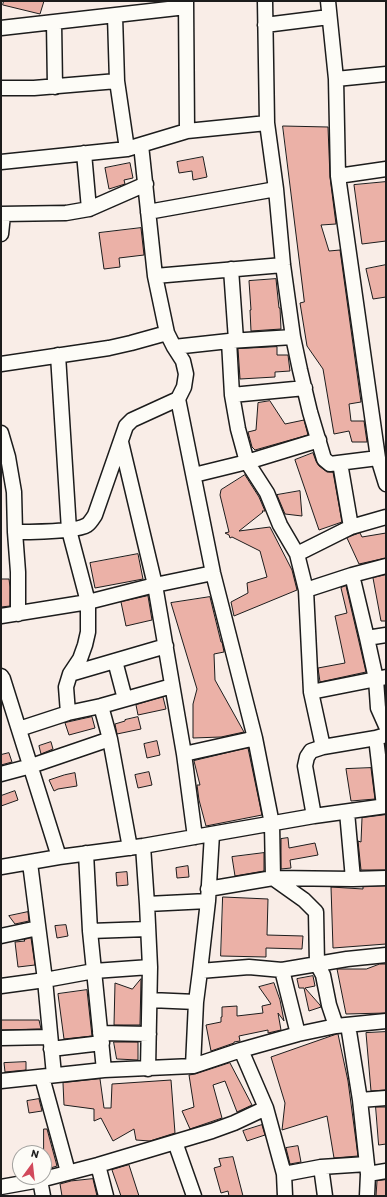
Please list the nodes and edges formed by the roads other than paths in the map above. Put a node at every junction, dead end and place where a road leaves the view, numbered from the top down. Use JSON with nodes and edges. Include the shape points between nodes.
{"nodes":[{"id":1,"x":265,"y":1,"type":"edge"},
{"id":2,"x":328,"y":1,"type":"edge"},
{"id":3,"x":186,"y":4,"type":"edge"},
{"id":4,"x":144,"y":6,"type":"edge"},
{"id":5,"x":115,"y":16,"type":"junction"},
{"id":6,"x":330,"y":16,"type":"junction"},
{"id":7,"x":54,"y":22,"type":"junction"},
{"id":8,"x":266,"y":25,"type":"junction"},
{"id":9,"x":1,"y":28,"type":"edge"},
{"id":10,"x":386,"y":74,"type":"edge"},
{"id":11,"x":336,"y":79,"type":"junction"},
{"id":12,"x":117,"y":81,"type":"junction"},
{"id":13,"x":55,"y":86,"type":"junction"},
{"id":14,"x":1,"y":88,"type":"edge"},
{"id":15,"x":268,"y":123,"type":"junction"},
{"id":16,"x":187,"y":131,"type":"junction"},
{"id":17,"x":141,"y":145,"type":"junction"},
{"id":18,"x":127,"y":149,"type":"junction"},
{"id":19,"x":84,"y":153,"type":"junction"},
{"id":20,"x":1,"y":162,"type":"edge"},
{"id":21,"x":386,"y":169,"type":"edge"},
{"id":22,"x":338,"y":176,"type":"junction"},
{"id":23,"x":146,"y":184,"type":"junction"},
{"id":24,"x":276,"y":189,"type":"junction"},
{"id":25,"x":89,"y":209,"type":"junction"},
{"id":26,"x":148,"y":212,"type":"junction"},
{"id":27,"x":2,"y":215,"type":"edge"},
{"id":28,"x":1,"y":234,"type":"edge"},
{"id":29,"x":283,"y":265,"type":"junction"},
{"id":30,"x":231,"y":269,"type":"junction"},
{"id":31,"x":155,"y":276,"type":"junction"},
{"id":32,"x":167,"y":333,"type":"junction"},
{"id":33,"x":294,"y":337,"type":"junction"},
{"id":34,"x":233,"y":341,"type":"junction"},
{"id":35,"x":174,"y":347,"type":"junction"},
{"id":36,"x":58,"y":355,"type":"junction"},
{"id":37,"x":1,"y":364,"type":"edge"},
{"id":38,"x":305,"y":388,"type":"junction"},
{"id":39,"x":232,"y":395,"type":"junction"},
{"id":40,"x":178,"y":399,"type":"junction"},
{"id":41,"x":1,"y":433,"type":"edge"},
{"id":42,"x":318,"y":440,"type":"junction"},
{"id":43,"x":121,"y":441,"type":"junction"},
{"id":44,"x":5,"y":457,"type":"edge"},
{"id":45,"x":247,"y":462,"type":"junction"},
{"id":46,"x":340,"y":463,"type":"junction"},
{"id":47,"x":382,"y":465,"type":"edge"},
{"id":48,"x":194,"y":475,"type":"junction"},
{"id":49,"x":386,"y":484,"type":"edge"},
{"id":50,"x":386,"y":517,"type":"edge"},
{"id":51,"x":351,"y":527,"type":"junction"},
{"id":52,"x":69,"y":530,"type":"junction"},
{"id":53,"x":15,"y":532,"type":"junction"},
{"id":54,"x":296,"y":554,"type":"junction"},
{"id":55,"x":386,"y":566,"type":"edge"},
{"id":56,"x":213,"y":573,"type":"junction"},
{"id":57,"x":352,"y":575,"type":"junction"},
{"id":58,"x":155,"y":585,"type":"junction"},
{"id":59,"x":306,"y":590,"type":"junction"},
{"id":60,"x":88,"y":602,"type":"junction"},
{"id":61,"x":18,"y":614,"type":"junction"},
{"id":62,"x":1,"y":616,"type":"edge"},
{"id":63,"x":386,"y":635,"type":"edge"},
{"id":64,"x":367,"y":638,"type":"junction"},
{"id":65,"x":166,"y":646,"type":"junction"},
{"id":66,"x":115,"y":661,"type":"junction"},
{"id":67,"x":70,"y":674,"type":"junction"},
{"id":68,"x":1,"y":676,"type":"edge"},
{"id":69,"x":381,"y":678,"type":"edge"},
{"id":70,"x":172,"y":686,"type":"junction"},
{"id":71,"x":311,"y":692,"type":"junction"},
{"id":72,"x":125,"y":699,"type":"junction"},
{"id":73,"x":101,"y":706,"type":"junction"},
{"id":74,"x":382,"y":707,"type":"edge"},
{"id":75,"x":68,"y":713,"type":"junction"},
{"id":76,"x":19,"y":729,"type":"junction"},
{"id":77,"x":384,"y":732,"type":"edge"},
{"id":78,"x":255,"y":738,"type":"junction"},
{"id":79,"x":110,"y":739,"type":"junction"},
{"id":80,"x":323,"y":747,"type":"junction"},
{"id":81,"x":184,"y":754,"type":"junction"},
{"id":82,"x":32,"y":766,"type":"junction"},
{"id":83,"x":1,"y":774,"type":"edge"},
{"id":84,"x":385,"y":806,"type":"edge"},
{"id":85,"x":348,"y":812,"type":"junction"},
{"id":86,"x":314,"y":816,"type":"junction"},
{"id":87,"x":272,"y":824,"type":"junction"},
{"id":88,"x":212,"y":834,"type":"junction"},
{"id":89,"x":195,"y":837,"type":"junction"},
{"id":90,"x":137,"y":847,"type":"junction"},
{"id":91,"x":86,"y":853,"type":"junction"},
{"id":92,"x":59,"y":857,"type":"junction"},
{"id":93,"x":30,"y":863,"type":"junction"},
{"id":94,"x":1,"y":867,"type":"edge"},
{"id":95,"x":273,"y":878,"type":"junction"},
{"id":96,"x":386,"y":878,"type":"edge"},
{"id":97,"x":353,"y":879,"type":"junction"},
{"id":98,"x":208,"y":895,"type":"junction"},
{"id":99,"x":147,"y":904,"type":"junction"},
{"id":100,"x":38,"y":928,"type":"junction"},
{"id":101,"x":148,"y":929,"type":"junction"},
{"id":102,"x":90,"y":931,"type":"junction"},
{"id":103,"x":1,"y":936,"type":"edge"},
{"id":104,"x":386,"y":955,"type":"edge"},
{"id":105,"x":317,"y":964,"type":"junction"},
{"id":106,"x":150,"y":967,"type":"junction"},
{"id":107,"x":282,"y":970,"type":"junction"},
{"id":108,"x":94,"y":971,"type":"junction"},
{"id":109,"x":200,"y":971,"type":"junction"},
{"id":110,"x":45,"y":980,"type":"junction"},
{"id":111,"x":1,"y":986,"type":"edge"},
{"id":112,"x":150,"y":1000,"type":"junction"},
{"id":113,"x":196,"y":1002,"type":"junction"},
{"id":114,"x":386,"y":1021,"type":"edge"},
{"id":115,"x":342,"y":1026,"type":"junction"},
{"id":116,"x":149,"y":1034,"type":"junction"},
{"id":117,"x":298,"y":1034,"type":"junction"},
{"id":118,"x":1,"y":1038,"type":"edge"},
{"id":119,"x":101,"y":1038,"type":"junction"},
{"id":120,"x":51,"y":1043,"type":"junction"},
{"id":121,"x":241,"y":1050,"type":"junction"},
{"id":122,"x":193,"y":1066,"type":"junction"},
{"id":123,"x":148,"y":1069,"type":"junction"},
{"id":124,"x":104,"y":1070,"type":"junction"},
{"id":125,"x":48,"y":1076,"type":"junction"},
{"id":126,"x":1,"y":1081,"type":"edge"},
{"id":127,"x":386,"y":1098,"type":"edge"},
{"id":128,"x":360,"y":1100,"type":"junction"},
{"id":129,"x":266,"y":1108,"type":"junction"},
{"id":130,"x":175,"y":1142,"type":"junction"},
{"id":131,"x":98,"y":1166,"type":"junction"},
{"id":132,"x":321,"y":1167,"type":"junction"},
{"id":133,"x":368,"y":1169,"type":"junction"},
{"id":134,"x":386,"y":1171,"type":"edge"},
{"id":135,"x":68,"y":1172,"type":"junction"},
{"id":136,"x":284,"y":1174,"type":"junction"},
{"id":137,"x":52,"y":1177,"type":"edge"},
{"id":138,"x":12,"y":1185,"type":"edge"},
{"id":139,"x":41,"y":1185,"type":"edge"},
{"id":140,"x":1,"y":1187,"type":"edge"},
{"id":141,"x":43,"y":1196,"type":"edge"},
{"id":142,"x":106,"y":1196,"type":"edge"},
{"id":143,"x":194,"y":1196,"type":"edge"},
{"id":144,"x":285,"y":1196,"type":"edge"},
{"id":145,"x":325,"y":1196,"type":"edge"},
{"id":146,"x":367,"y":1196,"type":"edge"}],
"edges":[{"from":1,"to":8,"type":"street"},
{"from":2,"to":6,"type":"street"},
{"from":3,"to":4,"type":"street"},
{"from":3,"to":16,"type":"street"},
{"from":4,"to":5,"type":"street"},
{"from":5,"to":7,"type":"street"},
{"from":5,"to":12,"type":"street"},
{"from":6,"to":8,"type":"street"},
{"from":6,"to":11,"type":"street"},
{"from":7,"to":9,"type":"street"},
{"from":7,"to":13,"type":"street"},
{"from":8,"to":15,"type":"street"},
{"from":10,"to":11,"type":"street"},
{"from":11,"to":22,"type":"street"},
{"from":12,"to":13,"type":"street"},
{"from":12,"to":18,"type":"street"},
{"from":13,"to":14,"type":"street"},
{"from":15,"to":16,"type":"street"},
{"from":15,"to":24,"type":"street"},
{"from":16,"to":17,"type":"street"},
{"from":17,"to":18,"type":"street"},
{"from":17,"to":23,"type":"street"},
{"from":18,"to":19,"type":"street"},
{"from":19,"to":20,"type":"street"},
{"from":19,"to":25,"type":"street"},
{"from":21,"to":22,"type":"street"},
{"from":22,"to":47,"type":"street"},
{"from":23,"to":25,"type":"street"},
{"from":23,"to":26,"type":"street"},
{"from":24,"to":26,"type":"street"},
{"from":24,"to":29,"type":"street"},
{"from":25,"to":27,"type":"street","via":[[66,213]]},
{"from":26,"to":31,"type":"street"},
{"from":27,"to":28,"type":"street"},
{"from":29,"to":30,"type":"street"},
{"from":29,"to":33,"type":"street"},
{"from":30,"to":31,"type":"street"},
{"from":30,"to":34,"type":"street"},
{"from":31,"to":32,"type":"street"},
{"from":32,"to":35,"type":"street"},
{"from":32,"to":36,"type":"street","via":[[109,348]]},
{"from":33,"to":34,"type":"street"},
{"from":33,"to":38,"type":"street"},
{"from":34,"to":35,"type":"street"},
{"from":34,"to":39,"type":"street"},
{"from":35,"to":40,"type":"street","via":[[183,361],[186,374],[184,387]]},
{"from":36,"to":37,"type":"street"},
{"from":36,"to":52,"type":"street"},
{"from":38,"to":39,"type":"street"},
{"from":38,"to":42,"type":"street"},
{"from":39,"to":45,"type":"street"},
{"from":40,"to":43,"type":"street","via":[[132,420],[126,426]]},
{"from":40,"to":48,"type":"street"},
{"from":41,"to":44,"type":"street"},
{"from":42,"to":45,"type":"street"},
{"from":42,"to":46,"type":"street","via":[[324,459],[330,464]]},
{"from":43,"to":52,"type":"street","via":[[95,515],[87,525]]},
{"from":43,"to":58,"type":"street"},
{"from":44,"to":53,"type":"street","via":[[14,492]]},
{"from":45,"to":48,"type":"street"},
{"from":45,"to":54,"type":"street","via":[[267,493]]},
{"from":46,"to":47,"type":"street"},
{"from":46,"to":51,"type":"street"},
{"from":47,"to":49,"type":"street"},
{"from":48,"to":56,"type":"street"},
{"from":50,"to":51,"type":"street"},
{"from":51,"to":54,"type":"street"},
{"from":52,"to":53,"type":"street"},
{"from":52,"to":60,"type":"street"},
{"from":53,"to":61,"type":"street"},
{"from":54,"to":59,"type":"street"},
{"from":55,"to":57,"type":"street"},
{"from":56,"to":58,"type":"street"},
{"from":56,"to":78,"type":"street"},
{"from":57,"to":59,"type":"street"},
{"from":57,"to":64,"type":"street"},
{"from":58,"to":60,"type":"street"},
{"from":58,"to":65,"type":"street"},
{"from":59,"to":71,"type":"street"},
{"from":60,"to":61,"type":"street"},
{"from":60,"to":67,"type":"street","via":[[88,632],[85,646]]},
{"from":61,"to":62,"type":"street"},
{"from":63,"to":64,"type":"street"},
{"from":64,"to":69,"type":"street"},
{"from":65,"to":66,"type":"street"},
{"from":65,"to":70,"type":"street"},
{"from":66,"to":67,"type":"street"},
{"from":66,"to":72,"type":"street"},
{"from":67,"to":75,"type":"street","via":[[66,687]]},
{"from":68,"to":76,"type":"street"},
{"from":69,"to":71,"type":"street"},
{"from":69,"to":74,"type":"street"},
{"from":70,"to":72,"type":"street"},
{"from":70,"to":81,"type":"street"},
{"from":71,"to":80,"type":"street"},
{"from":72,"to":73,"type":"street"},
{"from":73,"to":75,"type":"street"},
{"from":73,"to":79,"type":"street"},
{"from":74,"to":77,"type":"street"},
{"from":75,"to":76,"type":"street"},
{"from":76,"to":82,"type":"street"},
{"from":77,"to":80,"type":"street"},
{"from":77,"to":84,"type":"street"},
{"from":78,"to":81,"type":"street"},
{"from":78,"to":87,"type":"street"},
{"from":79,"to":82,"type":"street"},
{"from":79,"to":90,"type":"street"},
{"from":80,"to":86,"type":"street","via":[[311,751],[305,766]]},
{"from":81,"to":89,"type":"street"},
{"from":82,"to":83,"type":"street"},
{"from":82,"to":92,"type":"street"},
{"from":84,"to":85,"type":"street"},
{"from":85,"to":86,"type":"street"},
{"from":85,"to":97,"type":"street"},
{"from":86,"to":87,"type":"street"},
{"from":87,"to":88,"type":"street"},
{"from":87,"to":95,"type":"street"},
{"from":88,"to":89,"type":"street"},
{"from":88,"to":98,"type":"street"},
{"from":89,"to":90,"type":"street"},
{"from":90,"to":91,"type":"street"},
{"from":90,"to":99,"type":"street"},
{"from":91,"to":92,"type":"street"},
{"from":91,"to":102,"type":"street"},
{"from":92,"to":93,"type":"street"},
{"from":93,"to":94,"type":"street"},
{"from":93,"to":100,"type":"street"},
{"from":95,"to":97,"type":"street"},
{"from":95,"to":98,"type":"street"},
{"from":95,"to":105,"type":"street","via":[[316,912]]},
{"from":96,"to":97,"type":"street"},
{"from":98,"to":99,"type":"street"},
{"from":98,"to":109,"type":"street"},
{"from":99,"to":101,"type":"street"},
{"from":100,"to":103,"type":"street"},
{"from":100,"to":110,"type":"street"},
{"from":101,"to":102,"type":"street"},
{"from":101,"to":106,"type":"street"},
{"from":102,"to":108,"type":"street"},
{"from":104,"to":105,"type":"street"},
{"from":105,"to":107,"type":"street"},
{"from":105,"to":115,"type":"street","via":[[323,975],[329,1005]]},
{"from":106,"to":108,"type":"street"},
{"from":106,"to":112,"type":"street"},
{"from":107,"to":109,"type":"street","via":[[249,967]]},
{"from":107,"to":117,"type":"street"},
{"from":108,"to":110,"type":"street"},
{"from":108,"to":119,"type":"street"},
{"from":109,"to":113,"type":"street"},
{"from":110,"to":111,"type":"street"},
{"from":110,"to":120,"type":"street"},
{"from":112,"to":113,"type":"street"},
{"from":112,"to":116,"type":"street"},
{"from":113,"to":122,"type":"street"},
{"from":114,"to":115,"type":"street"},
{"from":115,"to":117,"type":"street"},
{"from":115,"to":128,"type":"street"},
{"from":116,"to":119,"type":"street"},
{"from":116,"to":123,"type":"street"},
{"from":117,"to":121,"type":"street"},
{"from":118,"to":120,"type":"street"},
{"from":119,"to":120,"type":"street"},
{"from":119,"to":124,"type":"street"},
{"from":120,"to":125,"type":"street"},
{"from":121,"to":122,"type":"street"},
{"from":121,"to":129,"type":"street"},
{"from":122,"to":123,"type":"street"},
{"from":123,"to":124,"type":"street"},
{"from":124,"to":125,"type":"street"},
{"from":125,"to":126,"type":"street"},
{"from":125,"to":135,"type":"street"},
{"from":127,"to":128,"type":"street"},
{"from":128,"to":133,"type":"street"},
{"from":129,"to":130,"type":"street","via":[[234,1123]]},
{"from":129,"to":136,"type":"street"},
{"from":130,"to":131,"type":"street"},
{"from":130,"to":143,"type":"street"},
{"from":131,"to":135,"type":"street"},
{"from":131,"to":142,"type":"street"},
{"from":132,"to":133,"type":"street"},
{"from":132,"to":136,"type":"street"},
{"from":132,"to":145,"type":"street"},
{"from":133,"to":134,"type":"street"},
{"from":133,"to":146,"type":"street"},
{"from":135,"to":137,"type":"street"},
{"from":136,"to":144,"type":"street"},
{"from":138,"to":140,"type":"street"},
{"from":139,"to":141,"type":"street"}]}
